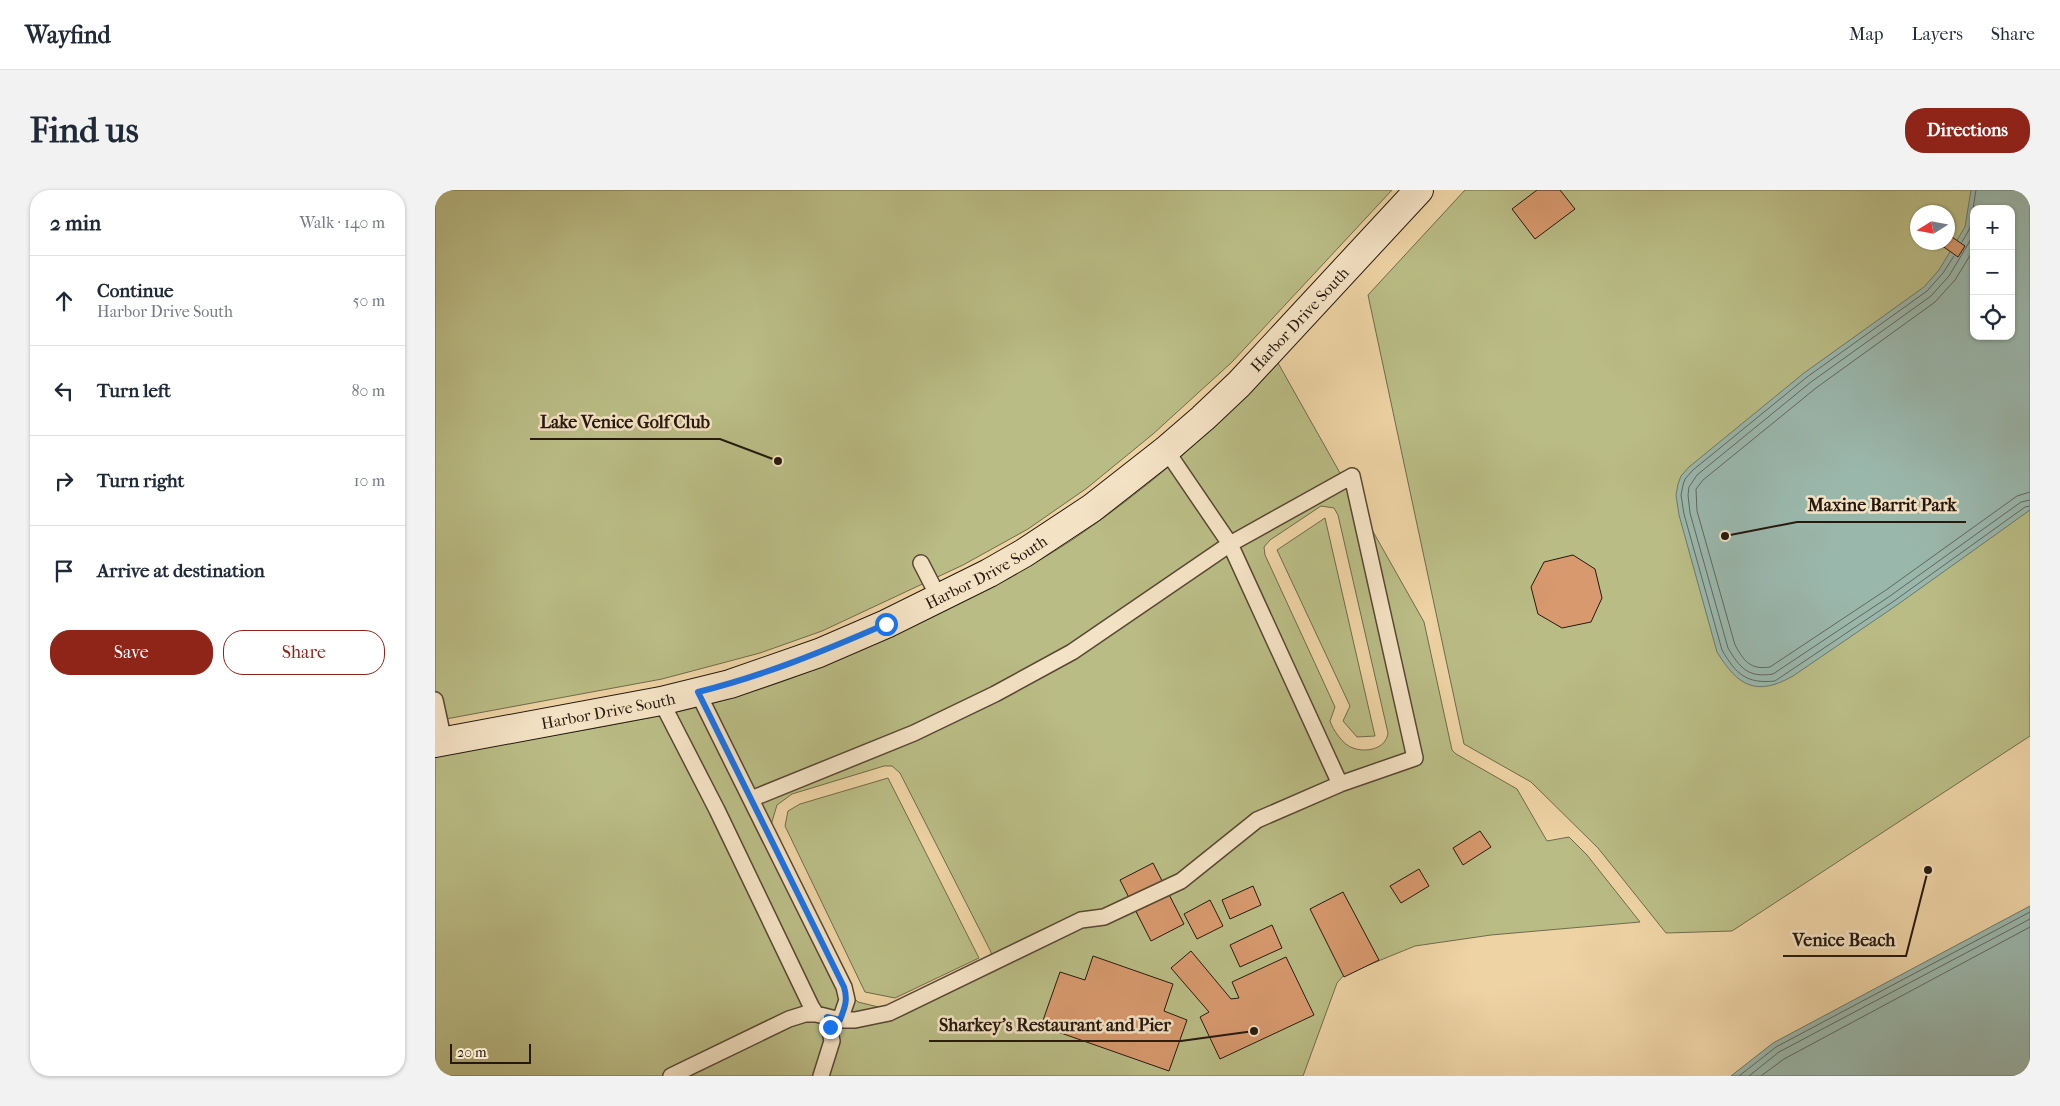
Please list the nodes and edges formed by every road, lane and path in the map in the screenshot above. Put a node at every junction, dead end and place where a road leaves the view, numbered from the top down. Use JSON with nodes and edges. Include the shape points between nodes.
{"nodes":[{"id":1,"x":1419,"y":190,"type":"edge"},
{"id":2,"x":1167,"y":450,"type":"junction"},
{"id":3,"x":1230,"y":544,"type":"junction"},
{"id":4,"x":921,"y":563,"type":"dead end"},
{"id":5,"x":939,"y":598,"type":"junction"},
{"id":6,"x":698,"y":692,"type":"junction"},
{"id":7,"x":435,"y":700,"type":"edge"},
{"id":8,"x":661,"y":702,"type":"junction"},
{"id":9,"x":439,"y":742,"type":"edge"},
{"id":10,"x":1340,"y":784,"type":"junction"},
{"id":11,"x":751,"y":799,"type":"junction"},
{"id":12,"x":828,"y":1017,"type":"junction"},
{"id":13,"x":671,"y":1076,"type":"edge"},
{"id":14,"x":821,"y":1076,"type":"edge"}],
"edges":[{"from":1,"to":2,"type":"street","name":"Harbor Drive South","via":[[1239,384]]},
{"from":2,"to":3,"type":"lane"},
{"from":2,"to":5,"type":"street","name":"Harbor Drive South","via":[[1061,530],[989,573]]},
{"from":3,"to":10,"type":"lane"},
{"from":3,"to":10,"type":"lane","via":[[1353,476],[1415,758]]},
{"from":3,"to":11,"type":"lane","via":[[1072,652],[995,694],[914,733]]},
{"from":4,"to":5,"type":"lane"},
{"from":5,"to":6,"type":"street","name":"Harbor Drive South","via":[[819,653]]},
{"from":6,"to":8,"type":"street","name":"Harbor Drive South"},
{"from":6,"to":11,"type":"lane"},
{"from":7,"to":9,"type":"lane"},
{"from":8,"to":9,"type":"street","name":"Harbor Drive South"},
{"from":8,"to":12,"type":"lane","via":[[811,1006]]},
{"from":10,"to":12,"type":"lane","via":[[1257,820],[1181,881],[1104,917],[1081,920],[889,1013],[855,1020]]},
{"from":11,"to":12,"type":"lane","via":[[844,987],[847,1000]]},
{"from":12,"to":13,"type":"lane","via":[[805,1014],[789,1018]]},
{"from":12,"to":14,"type":"lane","via":[[832,1040]]}]}
